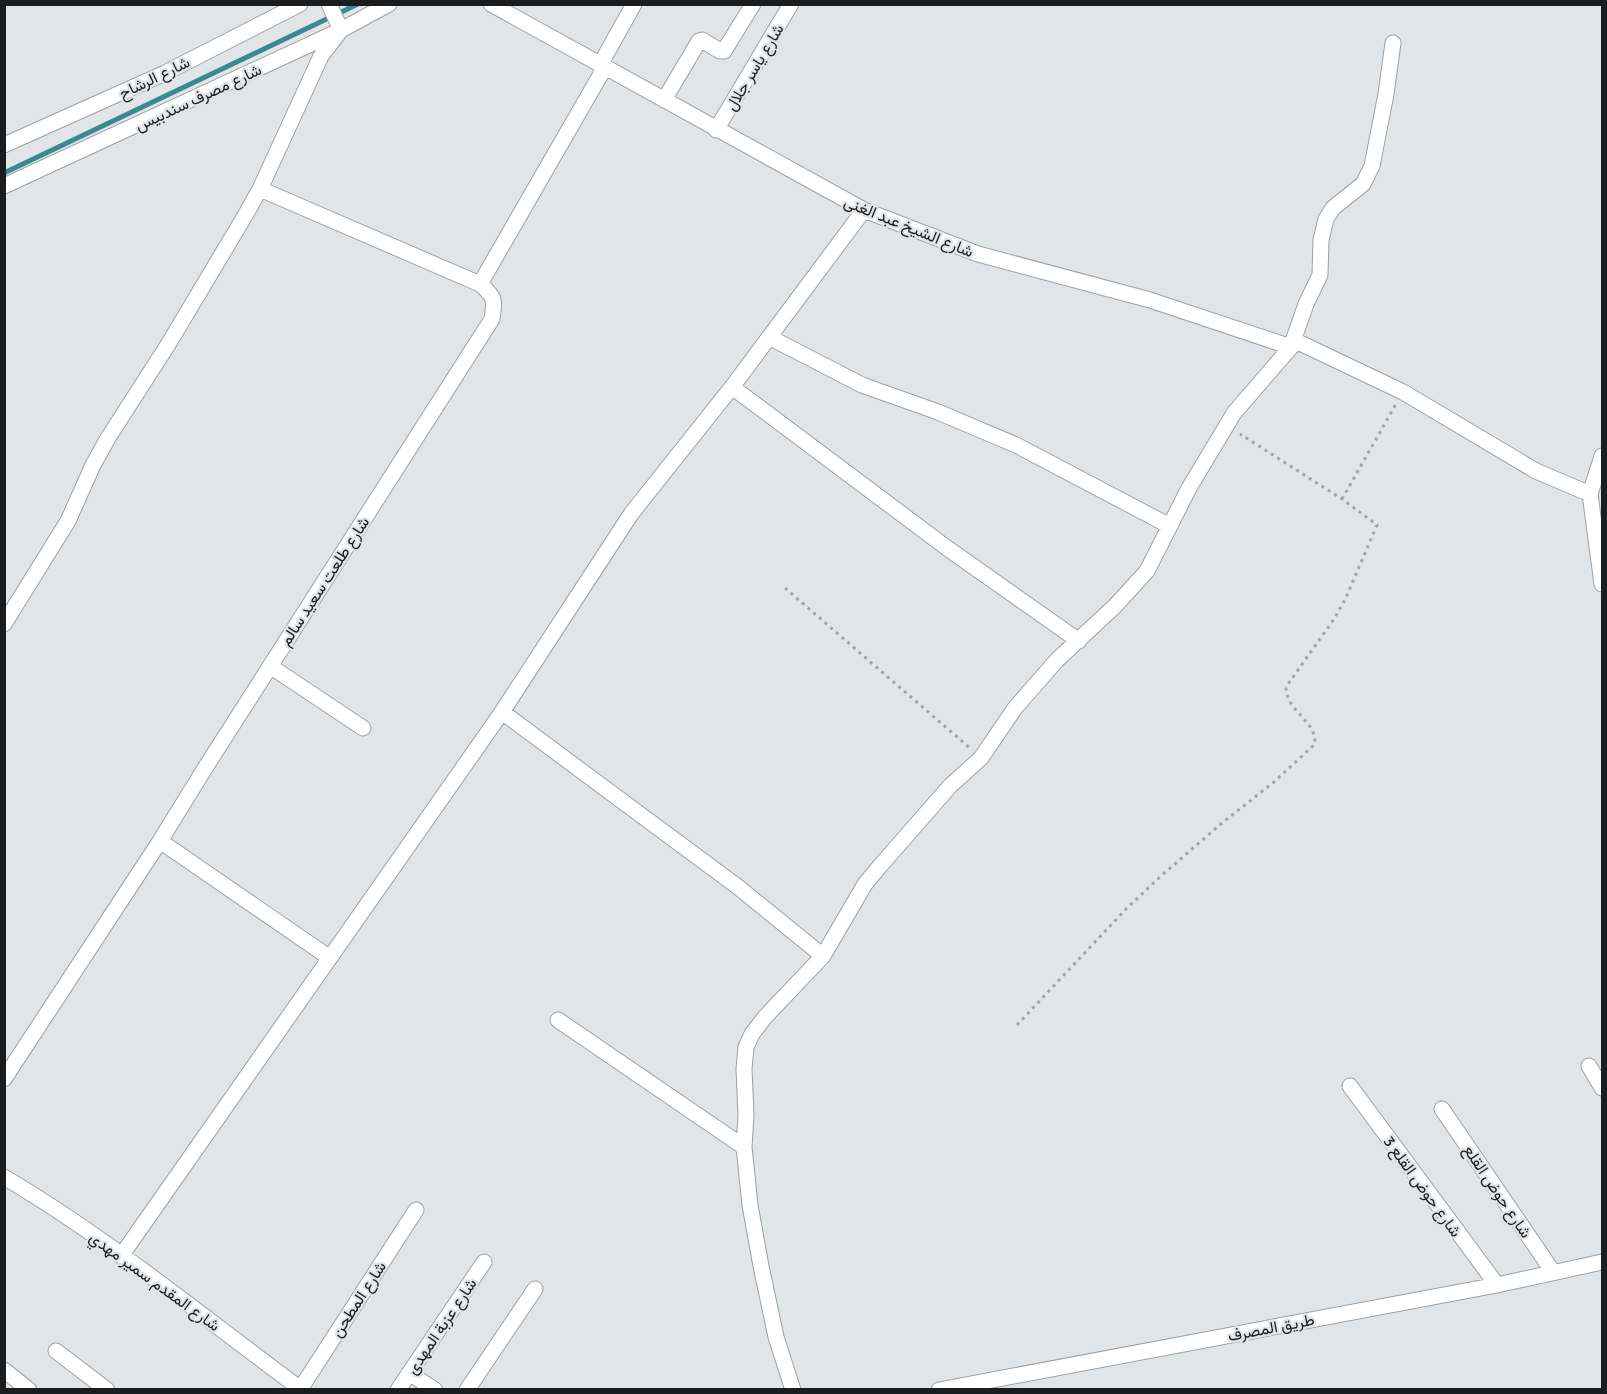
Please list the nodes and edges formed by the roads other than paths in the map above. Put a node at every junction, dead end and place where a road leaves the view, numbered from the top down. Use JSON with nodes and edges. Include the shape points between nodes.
{"nodes":[{"id":1,"x":300,"y":4,"type":"edge"},
{"id":2,"x":329,"y":4,"type":"edge"},
{"id":3,"x":389,"y":4,"type":"edge"},
{"id":4,"x":491,"y":4,"type":"edge"},
{"id":5,"x":634,"y":4,"type":"edge"},
{"id":6,"x":753,"y":4,"type":"edge"},
{"id":7,"x":791,"y":4,"type":"edge"},
{"id":8,"x":340,"y":30,"type":"junction"},
{"id":9,"x":1393,"y":43,"type":"dead end"},
{"id":10,"x":602,"y":66,"type":"junction"},
{"id":11,"x":664,"y":100,"type":"junction"},
{"id":12,"x":716,"y":130,"type":"junction"},
{"id":13,"x":4,"y":144,"type":"edge"},
{"id":14,"x":4,"y":186,"type":"edge"},
{"id":15,"x":260,"y":189,"type":"junction"},
{"id":16,"x":864,"y":210,"type":"junction"},
{"id":17,"x":480,"y":284,"type":"junction"},
{"id":18,"x":770,"y":337,"type":"junction"},
{"id":19,"x":1291,"y":347,"type":"junction"},
{"id":20,"x":732,"y":387,"type":"junction"},
{"id":21,"x":1602,"y":456,"type":"edge"},
{"id":22,"x":1590,"y":494,"type":"junction"},
{"id":23,"x":1168,"y":525,"type":"junction"},
{"id":24,"x":1602,"y":584,"type":"edge"},
{"id":25,"x":4,"y":624,"type":"edge"},
{"id":26,"x":1079,"y":641,"type":"junction"},
{"id":27,"x":270,"y":666,"type":"junction"},
{"id":28,"x":502,"y":712,"type":"junction"},
{"id":29,"x":363,"y":728,"type":"dead end"},
{"id":30,"x":160,"y":842,"type":"junction"},
{"id":31,"x":823,"y":956,"type":"junction"},
{"id":32,"x":330,"y":958,"type":"junction"},
{"id":33,"x":558,"y":1020,"type":"dead end"},
{"id":34,"x":1589,"y":1066,"type":"dead end"},
{"id":35,"x":4,"y":1079,"type":"edge"},
{"id":36,"x":1350,"y":1086,"type":"dead end"},
{"id":37,"x":1602,"y":1088,"type":"edge"},
{"id":38,"x":1442,"y":1109,"type":"dead end"},
{"id":39,"x":744,"y":1147,"type":"junction"},
{"id":40,"x":4,"y":1177,"type":"edge"},
{"id":41,"x":416,"y":1210,"type":"dead end"},
{"id":42,"x":121,"y":1256,"type":"junction"},
{"id":43,"x":484,"y":1262,"type":"dead end"},
{"id":44,"x":1602,"y":1262,"type":"edge"},
{"id":45,"x":1553,"y":1272,"type":"junction"},
{"id":46,"x":1497,"y":1285,"type":"junction"},
{"id":47,"x":535,"y":1289,"type":"dead end"},
{"id":48,"x":56,"y":1351,"type":"dead end"},
{"id":49,"x":4,"y":1370,"type":"edge"},
{"id":50,"x":409,"y":1373,"type":"junction"},
{"id":51,"x":29,"y":1389,"type":"edge"},
{"id":52,"x":107,"y":1389,"type":"edge"},
{"id":53,"x":302,"y":1389,"type":"edge"},
{"id":54,"x":398,"y":1389,"type":"edge"},
{"id":55,"x":435,"y":1389,"type":"edge"},
{"id":56,"x":467,"y":1389,"type":"edge"},
{"id":57,"x":793,"y":1389,"type":"edge"},
{"id":58,"x":939,"y":1389,"type":"edge"}],
"edges":[{"from":1,"to":13,"type":"street","name":"شارع الرشاح","via":[[165,73]]},
{"from":2,"to":8,"type":"street"},
{"from":3,"to":8,"type":"street","name":"شارع مصرف سندبيس"},
{"from":4,"to":10,"type":"street","name":"شارع الشيخ عبد الغنى"},
{"from":5,"to":10,"type":"street"},
{"from":6,"to":11,"type":"street","via":[[724,51],[699,41]]},
{"from":7,"to":12,"type":"street","name":"شارع ياسر جلال"},
{"from":8,"to":14,"type":"street","name":"شارع مصرف سندبيس"},
{"from":8,"to":15,"type":"street","via":[[321,56]]},
{"from":9,"to":19,"type":"street","via":[[1372,166],[1363,184],[1333,208],[1326,219],[1320,274]]},
{"from":10,"to":11,"type":"street","name":"شارع الشيخ عبد الغنى"},
{"from":10,"to":17,"type":"street"},
{"from":11,"to":12,"type":"street","name":"شارع الشيخ عبد الغنى"},
{"from":12,"to":16,"type":"street","name":"شارع الشيخ عبد الغنى"},
{"from":15,"to":17,"type":"street"},
{"from":15,"to":25,"type":"street","via":[[108,438],[68,521]]},
{"from":16,"to":18,"type":"street"},
{"from":16,"to":19,"type":"street","name":"شارع الشيخ عبد الغنى","via":[[978,254],[1131,294]]},
{"from":17,"to":27,"type":"street","name":"شارع طلعت سعيد سالم","via":[[495,302],[492,318]]},
{"from":18,"to":20,"type":"street"},
{"from":18,"to":23,"type":"street","via":[[862,385],[1007,441]]},
{"from":19,"to":22,"type":"street","name":"شارع الشيخ عبد الغنى","via":[[1298,342],[1403,393],[1536,471]]},
{"from":19,"to":23,"type":"street","via":[[1234,413]]},
{"from":20,"to":26,"type":"street"},
{"from":20,"to":28,"type":"street","via":[[631,514]]},
{"from":21,"to":22,"type":"street"},
{"from":22,"to":24,"type":"street"},
{"from":23,"to":26,"type":"street","via":[[1147,571]]},
{"from":26,"to":31,"type":"street","via":[[1015,708],[981,758],[950,786],[865,884]]},
{"from":27,"to":29,"type":"street"},
{"from":27,"to":30,"type":"street","name":"شارع طلعت سعيد سالم"},
{"from":28,"to":31,"type":"street","via":[[738,887]]},
{"from":28,"to":32,"type":"street"},
{"from":30,"to":32,"type":"street"},
{"from":30,"to":35,"type":"street","name":"شارع طلعت سعيد سالم"},
{"from":31,"to":39,"type":"street","via":[[765,1017],[746,1047]]},
{"from":32,"to":42,"type":"street"},
{"from":33,"to":39,"type":"street"},
{"from":34,"to":37,"type":"street"},
{"from":36,"to":46,"type":"street","name":"شارع حوض القلع 3"},
{"from":38,"to":45,"type":"street","name":"شارع حوض القلع"},
{"from":39,"to":57,"type":"street","via":[[761,1266],[776,1337]]},
{"from":40,"to":42,"type":"street","name":"شارع المقدم سمير مهدي"},
{"from":41,"to":53,"type":"street","name":"شارع المطحن"},
{"from":42,"to":53,"type":"street","name":"شارع المقدم سمير مهدي"},
{"from":43,"to":50,"type":"street","name":"شارع عزبة المهدى"},
{"from":44,"to":45,"type":"street","name":"طريق المصرف"},
{"from":45,"to":46,"type":"street","name":"طريق المصرف"},
{"from":46,"to":58,"type":"street","name":"طريق المصرف"},
{"from":47,"to":56,"type":"street"},
{"from":48,"to":52,"type":"street"},
{"from":49,"to":51,"type":"street"},
{"from":50,"to":54,"type":"street","name":"شارع عزبة المهدى"},
{"from":50,"to":55,"type":"street"}]}
